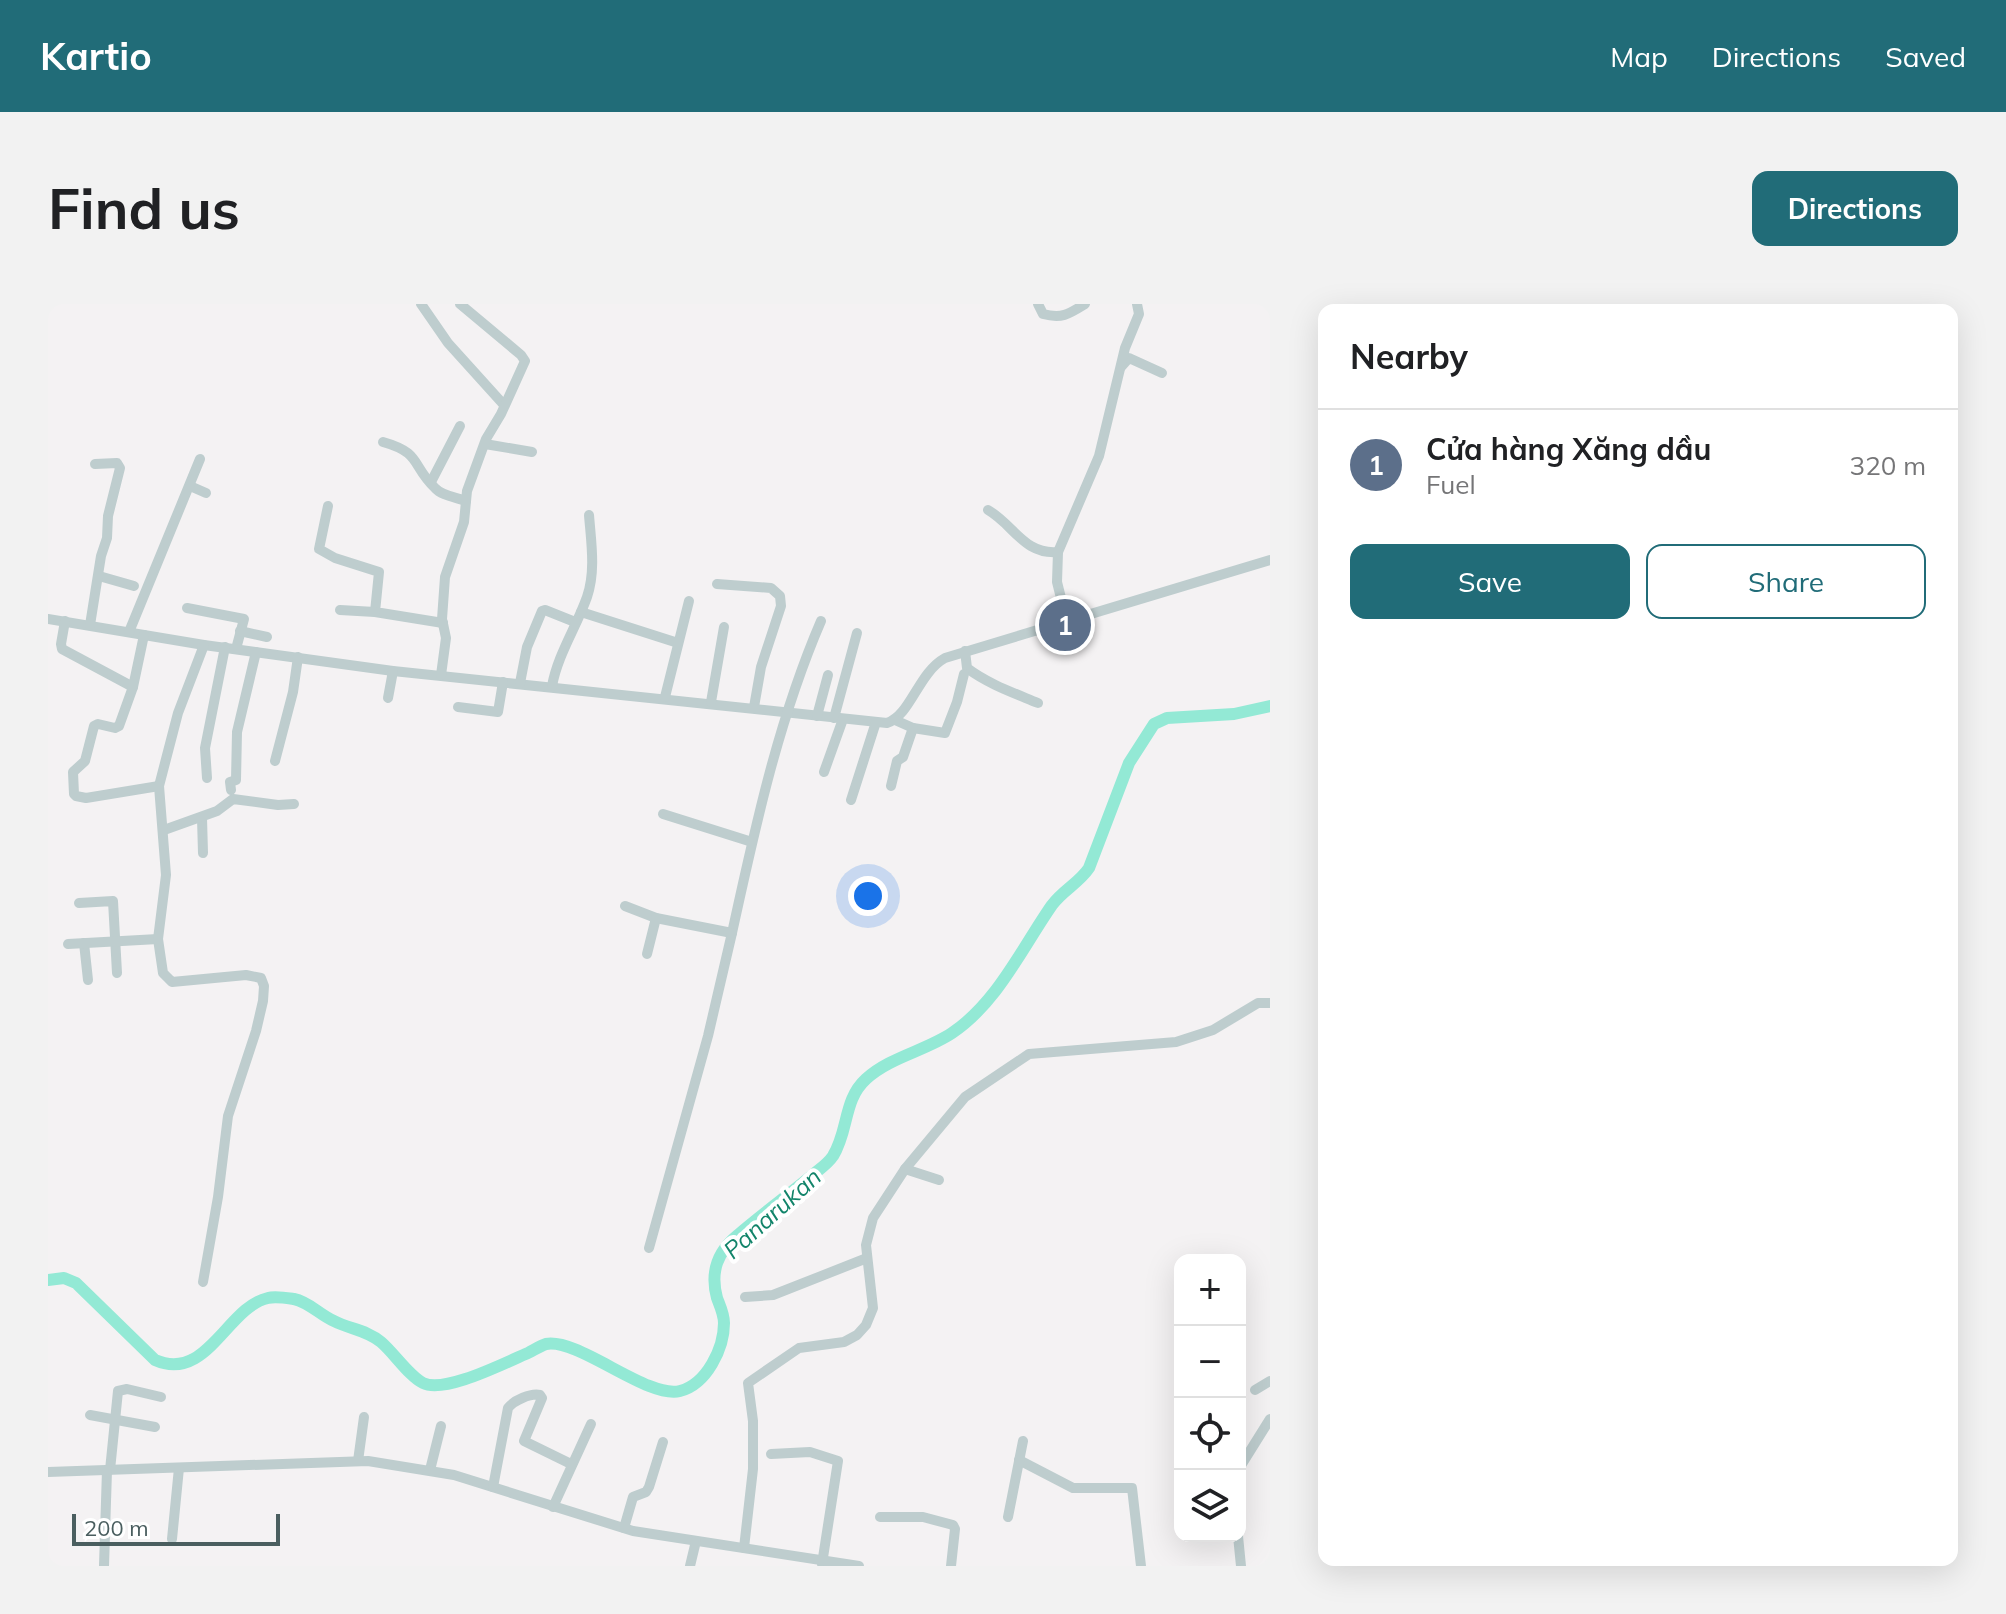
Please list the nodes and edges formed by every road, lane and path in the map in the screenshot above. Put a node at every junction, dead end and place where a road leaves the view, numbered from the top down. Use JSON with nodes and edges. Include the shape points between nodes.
{"nodes":[{"id":1,"x":421,"y":304,"type":"edge"},
{"id":2,"x":460,"y":304,"type":"edge"},
{"id":3,"x":1038,"y":304,"type":"edge"},
{"id":4,"x":1085,"y":304,"type":"edge"},
{"id":5,"x":1137,"y":304,"type":"edge"},
{"id":6,"x":1120,"y":368,"type":"junction"},
{"id":7,"x":1162,"y":373,"type":"dead end"},
{"id":8,"x":504,"y":405,"type":"junction"},
{"id":9,"x":460,"y":426,"type":"dead end"},
{"id":10,"x":383,"y":442,"type":"dead end"},
{"id":11,"x":485,"y":444,"type":"junction"},
{"id":12,"x":532,"y":452,"type":"dead end"},
{"id":13,"x":200,"y":459,"type":"dead end"},
{"id":14,"x":95,"y":464,"type":"dead end"},
{"id":15,"x":431,"y":482,"type":"junction"},
{"id":16,"x":190,"y":486,"type":"junction"},
{"id":17,"x":206,"y":493,"type":"dead end"},
{"id":18,"x":466,"y":501,"type":"junction"},
{"id":19,"x":328,"y":506,"type":"dead end"},
{"id":20,"x":988,"y":510,"type":"dead end"},
{"id":21,"x":589,"y":515,"type":"dead end"},
{"id":22,"x":1058,"y":552,"type":"junction"},
{"id":23,"x":1270,"y":560,"type":"edge"},
{"id":24,"x":99,"y":576,"type":"junction"},
{"id":25,"x":717,"y":584,"type":"dead end"},
{"id":26,"x":134,"y":586,"type":"dead end"},
{"id":27,"x":689,"y":601,"type":"dead end"},
{"id":28,"x":187,"y":608,"type":"dead end"},
{"id":29,"x":340,"y":610,"type":"dead end"},
{"id":30,"x":375,"y":612,"type":"junction"},
{"id":31,"x":578,"y":617,"type":"junction"},
{"id":32,"x":48,"y":619,"type":"edge"},
{"id":33,"x":65,"y":621,"type":"junction"},
{"id":34,"x":821,"y":621,"type":"dead end"},
{"id":35,"x":1067,"y":622,"type":"junction"},
{"id":36,"x":443,"y":623,"type":"junction"},
{"id":37,"x":90,"y":625,"type":"junction"},
{"id":38,"x":724,"y":627,"type":"dead end"},
{"id":39,"x":240,"y":631,"type":"junction"},
{"id":40,"x":129,"y":632,"type":"junction"},
{"id":41,"x":857,"y":633,"type":"dead end"},
{"id":42,"x":144,"y":635,"type":"junction"},
{"id":43,"x":267,"y":637,"type":"dead end"},
{"id":44,"x":678,"y":643,"type":"junction"},
{"id":45,"x":204,"y":645,"type":"junction"},
{"id":46,"x":230,"y":648,"type":"junction"},
{"id":47,"x":965,"y":651,"type":"junction"},
{"id":48,"x":256,"y":652,"type":"junction"},
{"id":49,"x":298,"y":657,"type":"junction"},
{"id":50,"x":393,"y":671,"type":"junction"},
{"id":51,"x":964,"y":674,"type":"dead end"},
{"id":52,"x":441,"y":675,"type":"junction"},
{"id":53,"x":828,"y":675,"type":"dead end"},
{"id":54,"x":503,"y":682,"type":"junction"},
{"id":55,"x":520,"y":683,"type":"junction"},
{"id":56,"x":552,"y":686,"type":"junction"},
{"id":57,"x":133,"y":687,"type":"junction"},
{"id":58,"x":665,"y":697,"type":"junction"},
{"id":59,"x":388,"y":698,"type":"dead end"},
{"id":60,"x":711,"y":702,"type":"junction"},
{"id":61,"x":1038,"y":703,"type":"dead end"},
{"id":62,"x":458,"y":707,"type":"dead end"},
{"id":63,"x":754,"y":707,"type":"junction"},
{"id":64,"x":788,"y":712,"type":"junction"},
{"id":65,"x":817,"y":716,"type":"junction"},
{"id":66,"x":838,"y":718,"type":"junction"},
{"id":67,"x":895,"y":720,"type":"junction"},
{"id":68,"x":876,"y":722,"type":"junction"},
{"id":69,"x":913,"y":728,"type":"junction"},
{"id":70,"x":275,"y":761,"type":"dead end"},
{"id":71,"x":824,"y":772,"type":"dead end"},
{"id":72,"x":207,"y":778,"type":"dead end"},
{"id":73,"x":159,"y":786,"type":"junction"},
{"id":74,"x":891,"y":786,"type":"dead end"},
{"id":75,"x":231,"y":790,"type":"dead end"},
{"id":76,"x":851,"y":800,"type":"dead end"},
{"id":77,"x":294,"y":804,"type":"dead end"},
{"id":78,"x":663,"y":814,"type":"dead end"},
{"id":79,"x":202,"y":818,"type":"junction"},
{"id":80,"x":164,"y":830,"type":"junction"},
{"id":81,"x":752,"y":842,"type":"junction"},
{"id":82,"x":203,"y":853,"type":"dead end"},
{"id":83,"x":79,"y":903,"type":"dead end"},
{"id":84,"x":625,"y":906,"type":"dead end"},
{"id":85,"x":656,"y":918,"type":"junction"},
{"id":86,"x":732,"y":933,"type":"junction"},
{"id":87,"x":158,"y":939,"type":"junction"},
{"id":88,"x":114,"y":942,"type":"junction"},
{"id":89,"x":84,"y":943,"type":"junction"},
{"id":90,"x":68,"y":944,"type":"dead end"},
{"id":91,"x":647,"y":954,"type":"dead end"},
{"id":92,"x":117,"y":973,"type":"dead end"},
{"id":93,"x":88,"y":980,"type":"dead end"},
{"id":94,"x":1270,"y":1003,"type":"edge"},
{"id":95,"x":905,"y":1169,"type":"junction"},
{"id":96,"x":939,"y":1180,"type":"dead end"},
{"id":97,"x":649,"y":1248,"type":"dead end"},
{"id":98,"x":867,"y":1258,"type":"junction"},
{"id":99,"x":203,"y":1282,"type":"dead end"},
{"id":100,"x":745,"y":1297,"type":"dead end"},
{"id":101,"x":1270,"y":1381,"type":"edge"},
{"id":102,"x":1255,"y":1390,"type":"dead end"},
{"id":103,"x":161,"y":1397,"type":"dead end"},
{"id":104,"x":90,"y":1415,"type":"dead end"},
{"id":105,"x":364,"y":1417,"type":"dead end"},
{"id":106,"x":1270,"y":1419,"type":"edge"},
{"id":107,"x":114,"y":1421,"type":"junction"},
{"id":108,"x":591,"y":1424,"type":"dead end"},
{"id":109,"x":441,"y":1426,"type":"dead end"},
{"id":110,"x":155,"y":1427,"type":"dead end"},
{"id":111,"x":1023,"y":1441,"type":"dead end"},
{"id":112,"x":663,"y":1442,"type":"dead end"},
{"id":113,"x":771,"y":1454,"type":"dead end"},
{"id":114,"x":1246,"y":1457,"type":"edge"},
{"id":115,"x":1019,"y":1460,"type":"junction"},
{"id":116,"x":358,"y":1461,"type":"junction"},
{"id":117,"x":571,"y":1464,"type":"junction"},
{"id":118,"x":179,"y":1468,"type":"junction"},
{"id":119,"x":109,"y":1470,"type":"junction"},
{"id":120,"x":430,"y":1470,"type":"junction"},
{"id":121,"x":48,"y":1472,"type":"edge"},
{"id":122,"x":493,"y":1487,"type":"junction"},
{"id":123,"x":553,"y":1507,"type":"junction"},
{"id":124,"x":880,"y":1517,"type":"dead end"},
{"id":125,"x":1008,"y":1517,"type":"dead end"},
{"id":126,"x":624,"y":1528,"type":"junction"},
{"id":127,"x":172,"y":1539,"type":"dead end"},
{"id":128,"x":696,"y":1541,"type":"junction"},
{"id":129,"x":1239,"y":1542,"type":"edge"},
{"id":130,"x":744,"y":1548,"type":"junction"},
{"id":131,"x":822,"y":1563,"type":"edge"},
{"id":132,"x":104,"y":1566,"type":"edge"},
{"id":133,"x":690,"y":1566,"type":"edge"},
{"id":134,"x":859,"y":1566,"type":"edge"},
{"id":135,"x":951,"y":1566,"type":"edge"},
{"id":136,"x":1141,"y":1566,"type":"edge"},
{"id":137,"x":1241,"y":1566,"type":"edge"}],
"edges":[{"from":1,"to":8,"type":"street"},
{"from":2,"to":8,"type":"street","via":[[524,358]]},
{"from":3,"to":4,"type":"street","via":[[1043,314],[1062,317]]},
{"from":5,"to":6,"type":"street","via":[[1139,314]]},
{"from":6,"to":7,"type":"street","via":[[1130,358]]},
{"from":6,"to":22,"type":"street","via":[[1099,456]]},
{"from":8,"to":11,"type":"street"},
{"from":9,"to":15,"type":"street"},
{"from":10,"to":15,"type":"street","via":[[414,456]]},
{"from":11,"to":12,"type":"street"},
{"from":11,"to":18,"type":"street"},
{"from":13,"to":16,"type":"street"},
{"from":14,"to":24,"type":"street","via":[[112,462],[120,468]]},
{"from":15,"to":18,"type":"street","via":[[439,492]]},
{"from":16,"to":17,"type":"street"},
{"from":16,"to":40,"type":"street"},
{"from":18,"to":36,"type":"street","via":[[447,568]]},
{"from":19,"to":30,"type":"street","via":[[319,549],[379,572]]},
{"from":20,"to":22,"type":"street","via":[[1031,547]]},
{"from":21,"to":31,"type":"street","via":[[591,573]]},
{"from":22,"to":35,"type":"street","via":[[1057,582]]},
{"from":23,"to":35,"type":"street"},
{"from":24,"to":26,"type":"street"},
{"from":24,"to":37,"type":"street"},
{"from":25,"to":63,"type":"street","via":[[771,588],[780,596]]},
{"from":27,"to":44,"type":"street"},
{"from":28,"to":39,"type":"street","via":[[244,619]]},
{"from":29,"to":30,"type":"street"},
{"from":30,"to":36,"type":"street"},
{"from":31,"to":44,"type":"street"},
{"from":31,"to":55,"type":"street","via":[[542,611]]},
{"from":31,"to":56,"type":"street"},
{"from":32,"to":33,"type":"street"},
{"from":33,"to":37,"type":"street"},
{"from":33,"to":57,"type":"street","via":[[62,649]]},
{"from":34,"to":64,"type":"street"},
{"from":35,"to":47,"type":"street"},
{"from":36,"to":52,"type":"street"},
{"from":37,"to":40,"type":"street"},
{"from":38,"to":60,"type":"street"},
{"from":39,"to":43,"type":"street"},
{"from":39,"to":46,"type":"street"},
{"from":40,"to":42,"type":"street"},
{"from":41,"to":66,"type":"street"},
{"from":42,"to":45,"type":"street"},
{"from":42,"to":57,"type":"street"},
{"from":44,"to":58,"type":"street"},
{"from":45,"to":46,"type":"street"},
{"from":45,"to":73,"type":"street","via":[[178,713]]},
{"from":46,"to":48,"type":"street"},
{"from":46,"to":72,"type":"street","via":[[205,748]]},
{"from":47,"to":61,"type":"street","via":[[972,672]]},
{"from":47,"to":67,"type":"street","via":[[929,669]]},
{"from":48,"to":49,"type":"street"},
{"from":48,"to":75,"type":"street"},
{"from":49,"to":50,"type":"street"},
{"from":49,"to":70,"type":"street"},
{"from":50,"to":52,"type":"street"},
{"from":50,"to":59,"type":"street"},
{"from":51,"to":69,"type":"street","via":[[945,733]]},
{"from":52,"to":54,"type":"street"},
{"from":53,"to":65,"type":"street"},
{"from":54,"to":55,"type":"street"},
{"from":54,"to":62,"type":"street","via":[[498,712]]},
{"from":55,"to":56,"type":"street"},
{"from":56,"to":58,"type":"street"},
{"from":57,"to":73,"type":"street","via":[[118,728],[93,728],[85,761],[73,772],[74,794],[86,798]]},
{"from":58,"to":60,"type":"street"},
{"from":60,"to":63,"type":"street"},
{"from":63,"to":64,"type":"street"},
{"from":64,"to":65,"type":"street"},
{"from":64,"to":81,"type":"street"},
{"from":65,"to":66,"type":"street"},
{"from":66,"to":68,"type":"street"},
{"from":66,"to":71,"type":"street"},
{"from":67,"to":68,"type":"street"},
{"from":67,"to":69,"type":"street"},
{"from":68,"to":76,"type":"street"},
{"from":69,"to":74,"type":"street"},
{"from":73,"to":80,"type":"street"},
{"from":77,"to":79,"type":"street","via":[[233,799]]},
{"from":78,"to":81,"type":"street"},
{"from":79,"to":80,"type":"street"},
{"from":79,"to":82,"type":"street"},
{"from":80,"to":87,"type":"street","via":[[166,875]]},
{"from":81,"to":86,"type":"street"},
{"from":83,"to":88,"type":"street","via":[[112,900]]},
{"from":84,"to":85,"type":"street"},
{"from":85,"to":86,"type":"street"},
{"from":85,"to":91,"type":"street"},
{"from":86,"to":97,"type":"street"},
{"from":87,"to":88,"type":"street"},
{"from":87,"to":99,"type":"street","via":[[163,973],[172,982],[246,975],[261,978],[264,986],[256,1031],[228,1116]]},
{"from":88,"to":89,"type":"street"},
{"from":88,"to":92,"type":"street"},
{"from":89,"to":90,"type":"street"},
{"from":89,"to":93,"type":"street"},
{"from":94,"to":95,"type":"street","via":[[1258,1003],[1213,1030],[1176,1042],[1026,1055],[959,1102]]},
{"from":95,"to":96,"type":"street"},
{"from":95,"to":98,"type":"street","via":[[873,1218]]},
{"from":98,"to":100,"type":"street","via":[[773,1295]]},
{"from":98,"to":130,"type":"street","via":[[873,1308],[863,1329],[844,1342],[799,1348],[748,1383],[753,1469]]},
{"from":101,"to":102,"type":"street"},
{"from":103,"to":107,"type":"street","via":[[120,1389]]},
{"from":104,"to":107,"type":"street"},
{"from":105,"to":116,"type":"street"},
{"from":106,"to":114,"type":"street"},
{"from":107,"to":110,"type":"street"},
{"from":107,"to":119,"type":"street"},
{"from":108,"to":117,"type":"street"},
{"from":109,"to":120,"type":"street"},
{"from":111,"to":115,"type":"street"},
{"from":112,"to":126,"type":"street","via":[[649,1487],[634,1496]]},
{"from":113,"to":131,"type":"street","via":[[810,1452],[838,1461]]},
{"from":115,"to":125,"type":"street"},
{"from":115,"to":136,"type":"street","via":[[1073,1488],[1133,1489]]},
{"from":116,"to":118,"type":"street"},
{"from":116,"to":120,"type":"street"},
{"from":117,"to":122,"type":"street","via":[[524,1441],[542,1398],[535,1394],[508,1408]]},
{"from":117,"to":123,"type":"street"},
{"from":118,"to":119,"type":"street"},
{"from":118,"to":127,"type":"street"},
{"from":119,"to":121,"type":"street"},
{"from":119,"to":132,"type":"street"},
{"from":120,"to":122,"type":"street"},
{"from":122,"to":123,"type":"street"},
{"from":123,"to":126,"type":"street"},
{"from":124,"to":135,"type":"street","via":[[923,1517],[953,1525]]},
{"from":126,"to":128,"type":"street"},
{"from":128,"to":130,"type":"street"},
{"from":128,"to":133,"type":"street"},
{"from":129,"to":137,"type":"street"},
{"from":130,"to":131,"type":"street"},
{"from":131,"to":134,"type":"street"}]}
